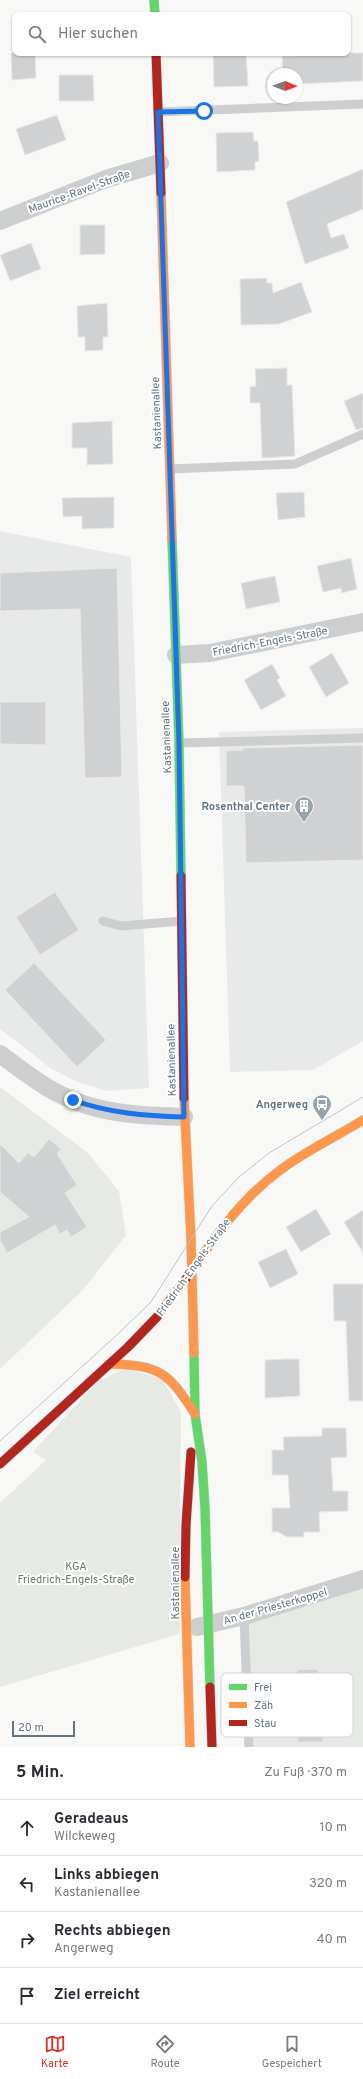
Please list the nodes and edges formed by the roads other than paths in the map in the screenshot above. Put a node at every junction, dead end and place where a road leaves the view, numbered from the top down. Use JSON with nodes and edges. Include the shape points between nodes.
{"nodes":[{"id":1,"x":154,"y":0,"type":"edge"},
{"id":2,"x":155,"y":12,"type":"edge"},
{"id":3,"x":156,"y":56,"type":"edge"},
{"id":4,"x":363,"y":104,"type":"edge"},
{"id":5,"x":158,"y":112,"type":"junction"},
{"id":6,"x":160,"y":163,"type":"junction"},
{"id":7,"x":0,"y":221,"type":"edge"},
{"id":8,"x":363,"y":434,"type":"edge"},
{"id":9,"x":170,"y":469,"type":"junction"},
{"id":10,"x":363,"y":622,"type":"edge"},
{"id":11,"x":176,"y":654,"type":"junction"},
{"id":12,"x":363,"y":738,"type":"edge"},
{"id":13,"x":179,"y":743,"type":"junction"},
{"id":14,"x":182,"y":920,"type":"junction"},
{"id":15,"x":103,"y":921,"type":"dead end"},
{"id":16,"x":0,"y":1054,"type":"edge"},
{"id":17,"x":184,"y":1117,"type":"junction"},
{"id":18,"x":363,"y":1120,"type":"edge"},
{"id":19,"x":191,"y":1271,"type":"junction"},
{"id":20,"x":108,"y":1364,"type":"junction"},
{"id":21,"x":196,"y":1417,"type":"junction"},
{"id":22,"x":0,"y":1464,"type":"edge"},
{"id":23,"x":363,"y":1579,"type":"edge"},
{"id":24,"x":244,"y":1616,"type":"junction"},
{"id":25,"x":208,"y":1625,"type":"junction"},
{"id":26,"x":187,"y":1629,"type":"junction"},
{"id":27,"x":246,"y":1673,"type":"edge"},
{"id":28,"x":249,"y":1737,"type":"edge"},
{"id":29,"x":190,"y":1747,"type":"edge"},
{"id":30,"x":212,"y":1747,"type":"edge"},
{"id":31,"x":249,"y":1747,"type":"edge"}],
"edges":[{"from":1,"to":2,"type":"street"},
{"from":3,"to":5,"type":"street","name":"Kastanienallee"},
{"from":4,"to":5,"type":"lane"},
{"from":5,"to":6,"type":"street","name":"Kastanienallee"},
{"from":6,"to":7,"type":"street","name":"Maurice-Ravel-Straße","via":[[106,179]]},
{"from":6,"to":9,"type":"street","name":"Kastanienallee"},
{"from":8,"to":9,"type":"lane","via":[[295,464]]},
{"from":9,"to":11,"type":"street","name":"Kastanienallee"},
{"from":10,"to":11,"type":"street","name":"Friedrich-Engels-Straße","via":[[210,653]]},
{"from":11,"to":13,"type":"street","name":"Kastanienallee"},
{"from":12,"to":13,"type":"lane"},
{"from":13,"to":14,"type":"street","name":"Kastanienallee"},
{"from":14,"to":15,"type":"lane","via":[[121,926]]},
{"from":14,"to":17,"type":"street","name":"Kastanienallee"},
{"from":16,"to":17,"type":"street","via":[[34,1080],[91,1107]]},
{"from":17,"to":19,"type":"street","name":"Kastanienallee"},
{"from":18,"to":19,"type":"street","name":"Friedrich-Engels-Straße","via":[[298,1159],[262,1185],[224,1225]]},
{"from":19,"to":20,"type":"street","name":"Friedrich-Engels-Straße","via":[[157,1317]]},
{"from":19,"to":21,"type":"street","name":"Kastanienallee"},
{"from":20,"to":21,"type":"street","via":[[142,1365],[164,1373],[177,1385]]},
{"from":20,"to":22,"type":"street","name":"Friedrich-Engels-Straße"},
{"from":21,"to":25,"type":"street","name":"Kastanienallee","via":[[205,1498]]},
{"from":21,"to":26,"type":"street","name":"Kastanienallee","via":[[187,1499]]},
{"from":23,"to":24,"type":"street","name":"An der Priesterkoppel"},
{"from":24,"to":25,"type":"street","name":"An der Priesterkoppel"},
{"from":24,"to":27,"type":"lane"},
{"from":25,"to":26,"type":"street","name":"An der Priesterkoppel"},
{"from":25,"to":30,"type":"street","name":"Kastanienallee"},
{"from":26,"to":29,"type":"street","name":"Kastanienallee"},
{"from":28,"to":31,"type":"lane"}]}
